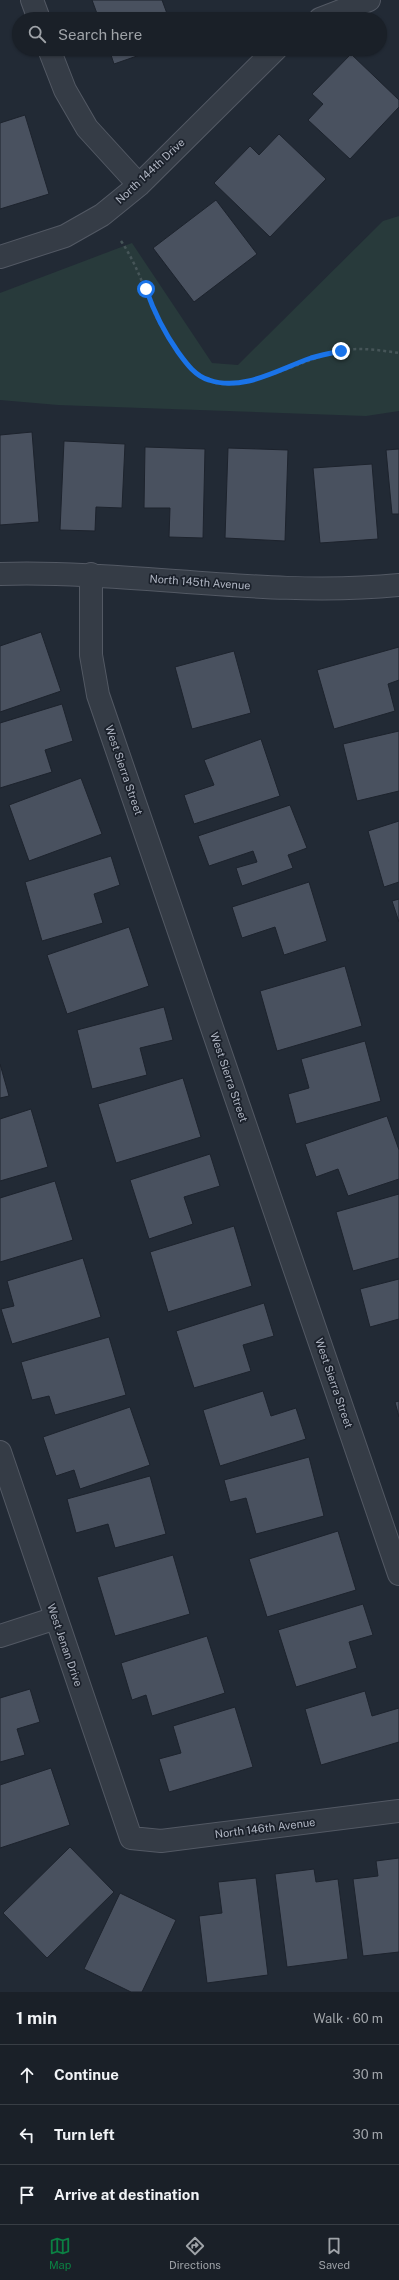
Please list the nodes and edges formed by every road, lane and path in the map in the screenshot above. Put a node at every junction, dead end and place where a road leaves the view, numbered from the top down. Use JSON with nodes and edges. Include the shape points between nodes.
{"nodes":[{"id":1,"x":32,"y":0,"type":"edge"},
{"id":2,"x":368,"y":0,"type":"edge"},
{"id":3,"x":36,"y":12,"type":"edge"},
{"id":4,"x":338,"y":12,"type":"edge"},
{"id":5,"x":52,"y":56,"type":"edge"},
{"id":6,"x":269,"y":56,"type":"edge"},
{"id":7,"x":139,"y":185,"type":"junction"},
{"id":8,"x":121,"y":241,"type":"dead end"},
{"id":9,"x":0,"y":257,"type":"edge"},
{"id":10,"x":399,"y":353,"type":"edge"},
{"id":11,"x":0,"y":574,"type":"edge"},
{"id":12,"x":92,"y":574,"type":"junction"},
{"id":13,"x":399,"y":585,"type":"edge"},
{"id":14,"x":0,"y":1452,"type":"edge"},
{"id":15,"x":399,"y":1574,"type":"edge"},
{"id":16,"x":56,"y":1618,"type":"junction"},
{"id":17,"x":0,"y":1636,"type":"edge"},
{"id":18,"x":399,"y":1811,"type":"edge"},
{"id":19,"x":131,"y":1838,"type":"joint"}],
"edges":[{"from":1,"to":3,"type":"street"},
{"from":2,"to":4,"type":"street"},
{"from":5,"to":7,"type":"street","via":[[65,90],[87,128]]},
{"from":6,"to":7,"type":"street","name":"North 144th Drive"},
{"from":7,"to":9,"type":"street","name":"North 144th Drive","via":[[102,215],[65,236]]},
{"from":8,"to":10,"type":"path","via":[[135,261],[153,311],[170,341],[187,364],[208,380],[222,384],[252,380],[312,358],[362,348]]},
{"from":11,"to":12,"type":"street","name":"North 145th Avenue"},
{"from":12,"to":13,"type":"street","name":"North 145th Avenue","via":[[281,587]]},
{"from":12,"to":15,"type":"street","name":"West Sierra Street","via":[[91,655],[98,696]]},
{"from":14,"to":16,"type":"street","name":"West Jenan Drive"},
{"from":16,"to":17,"type":"street"},
{"from":16,"to":19,"type":"street","name":"West Jenan Drive"},
{"from":18,"to":19,"type":"street","name":"North 146th Avenue","via":[[161,1841]]}]}
